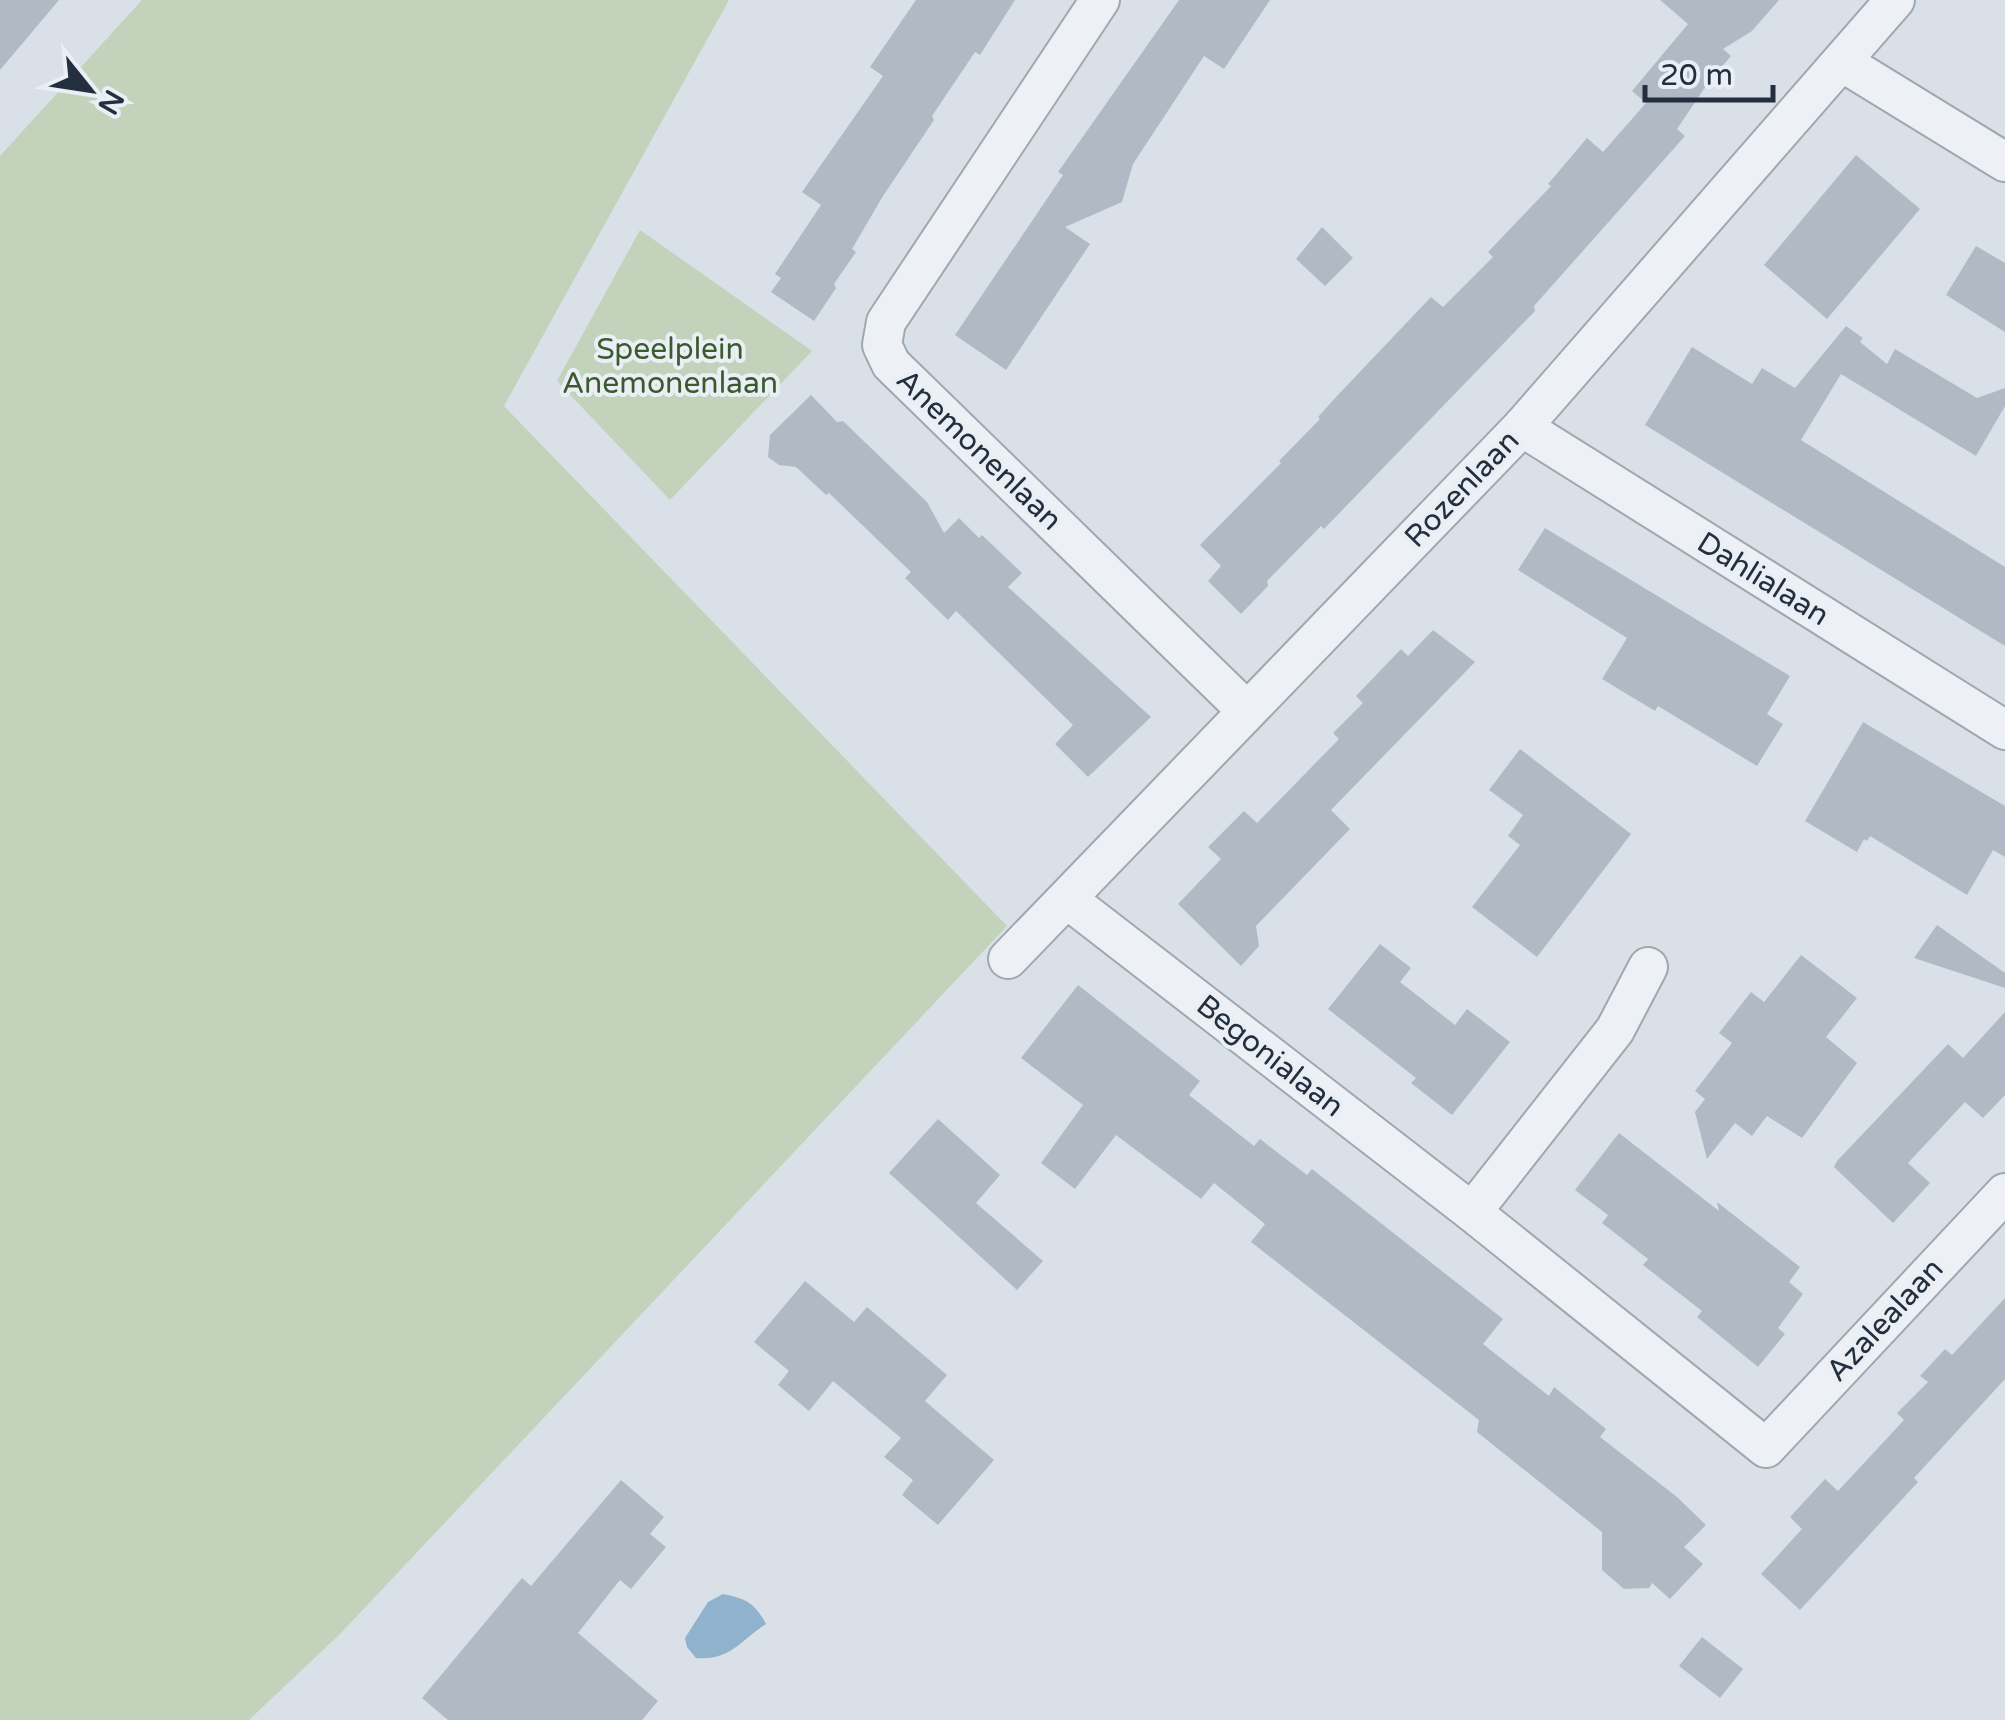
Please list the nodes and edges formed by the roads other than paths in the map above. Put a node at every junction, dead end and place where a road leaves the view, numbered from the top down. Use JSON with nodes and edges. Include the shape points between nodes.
{"nodes":[{"id":1,"x":1100,"y":0,"type":"edge"},
{"id":2,"x":1895,"y":0,"type":"edge"},
{"id":3,"x":1842,"y":62,"type":"junction"},
{"id":4,"x":2005,"y":162,"type":"edge"},
{"id":5,"x":1522,"y":427,"type":"junction"},
{"id":6,"x":1247,"y":711,"type":"junction"},
{"id":7,"x":2005,"y":730,"type":"edge"},
{"id":8,"x":1067,"y":899,"type":"junction"},
{"id":9,"x":1008,"y":959,"type":"dead end"},
{"id":10,"x":1648,"y":968,"type":"dead end"},
{"id":11,"x":2005,"y":1193,"type":"edge"},
{"id":12,"x":1472,"y":1212,"type":"junction"},
{"id":13,"x":1766,"y":1448,"type":"joint"}],
"edges":[{"from":1,"to":6,"type":"street","name":"Anemonenlaan","via":[[886,322],[882,345],[891,364]]},
{"from":2,"to":3,"type":"street","name":"Rozenlaan"},
{"from":3,"to":4,"type":"street"},
{"from":3,"to":5,"type":"street","name":"Rozenlaan"},
{"from":5,"to":6,"type":"street","name":"Rozenlaan"},
{"from":5,"to":7,"type":"street","name":"Dahlialaan"},
{"from":6,"to":8,"type":"street","name":"Rozenlaan"},
{"from":8,"to":9,"type":"street","name":"Rozenlaan"},
{"from":8,"to":12,"type":"street","name":"Begonialaan"},
{"from":10,"to":12,"type":"street","via":[[1616,1030]]},
{"from":11,"to":13,"type":"street","name":"Azalealaan"},
{"from":12,"to":13,"type":"street","name":"Begonialaan"}]}
